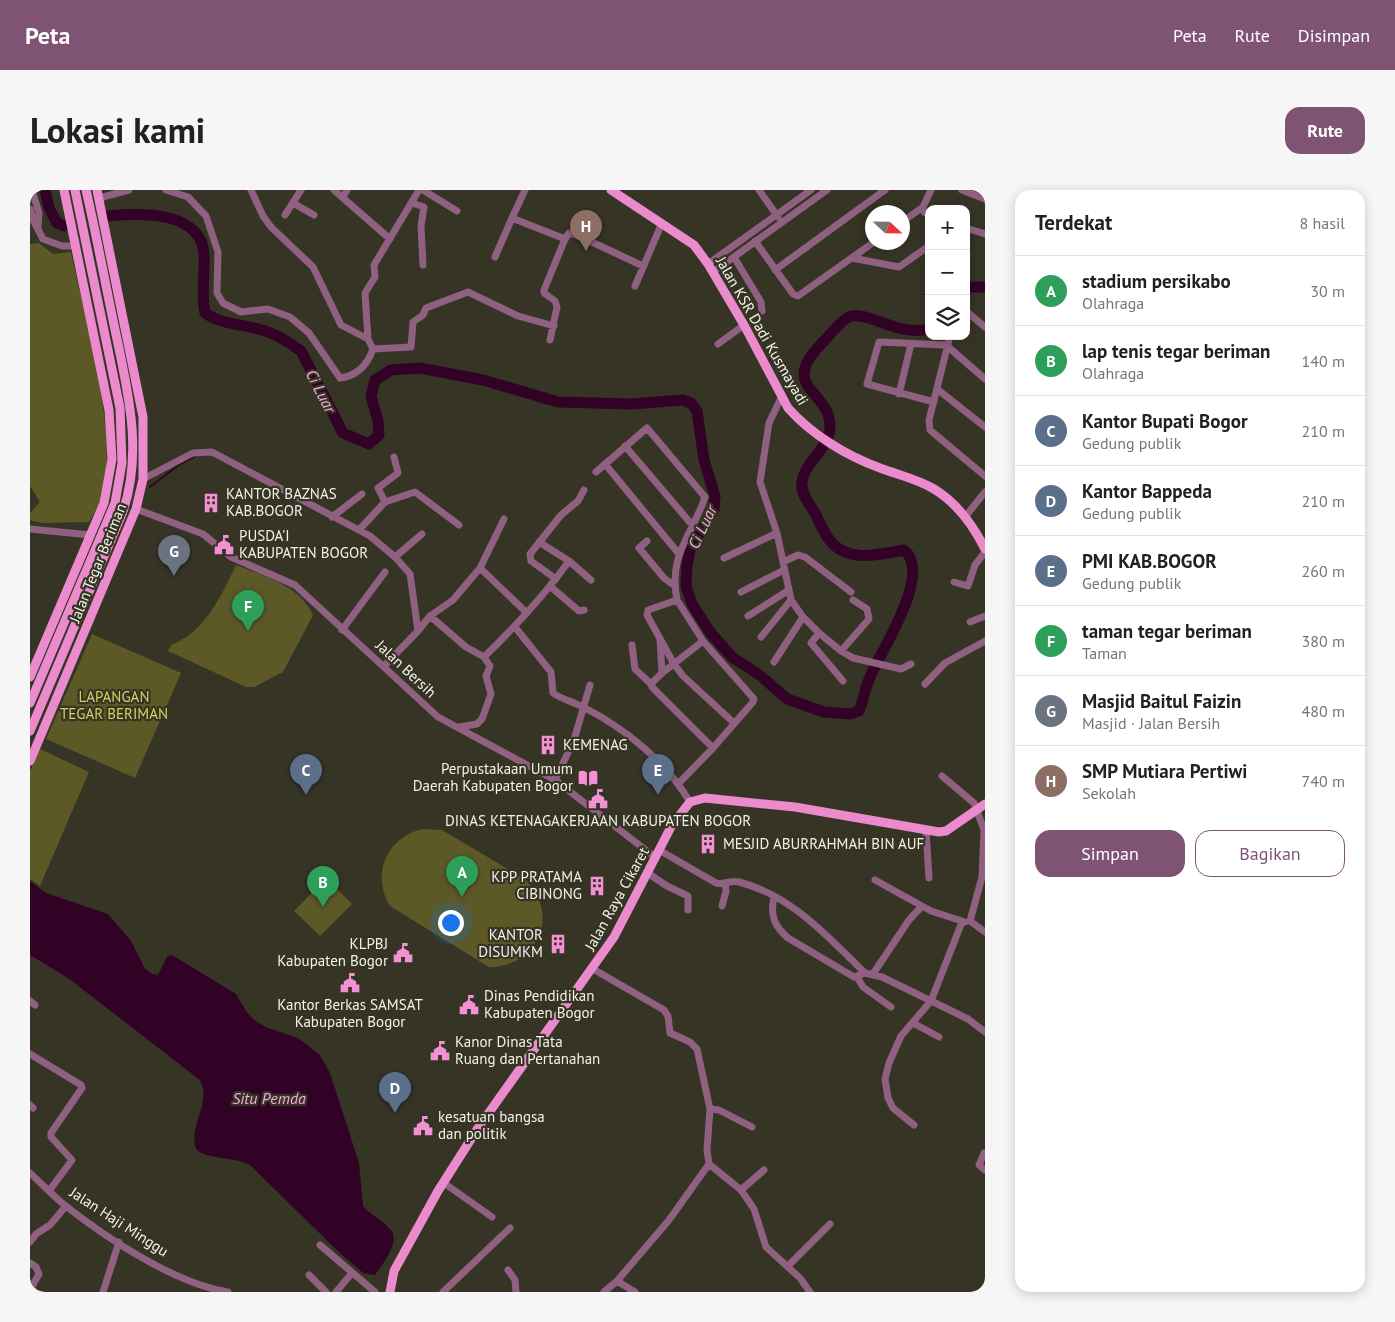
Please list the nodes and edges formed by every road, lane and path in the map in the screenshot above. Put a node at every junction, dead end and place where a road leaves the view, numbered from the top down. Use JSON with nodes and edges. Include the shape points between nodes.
{"nodes":[{"id":1,"x":32,"y":190,"type":"edge"},
{"id":2,"x":64,"y":190,"type":"edge"},
{"id":3,"x":75,"y":190,"type":"edge"},
{"id":4,"x":86,"y":190,"type":"edge"},
{"id":5,"x":129,"y":190,"type":"edge"},
{"id":6,"x":166,"y":190,"type":"edge"},
{"id":7,"x":251,"y":190,"type":"edge"},
{"id":8,"x":301,"y":190,"type":"edge"},
{"id":9,"x":334,"y":190,"type":"edge"},
{"id":10,"x":347,"y":190,"type":"edge"},
{"id":11,"x":419,"y":190,"type":"edge"},
{"id":12,"x":423,"y":190,"type":"edge"},
{"id":13,"x":525,"y":190,"type":"edge"},
{"id":14,"x":611,"y":190,"type":"edge"},
{"id":15,"x":759,"y":190,"type":"edge"},
{"id":16,"x":811,"y":190,"type":"edge"},
{"id":17,"x":827,"y":190,"type":"edge"},
{"id":18,"x":885,"y":190,"type":"edge"},
{"id":19,"x":931,"y":190,"type":"edge"},
{"id":20,"x":962,"y":190,"type":"edge"},
{"id":21,"x":98,"y":194,"type":"edge"},
{"id":22,"x":343,"y":197,"type":"junction"},
{"id":23,"x":985,"y":200,"type":"edge"},
{"id":24,"x":293,"y":203,"type":"junction"},
{"id":25,"x":412,"y":203,"type":"junction"},
{"id":26,"x":923,"y":207,"type":"junction"},
{"id":27,"x":30,"y":209,"type":"edge"},
{"id":28,"x":457,"y":211,"type":"dead end"},
{"id":29,"x":925,"y":213,"type":"edge"},
{"id":30,"x":776,"y":214,"type":"junction"},
{"id":31,"x":285,"y":215,"type":"dead end"},
{"id":32,"x":314,"y":215,"type":"dead end"},
{"id":33,"x":910,"y":216,"type":"edge"},
{"id":34,"x":512,"y":218,"type":"junction"},
{"id":35,"x":782,"y":222,"type":"junction"},
{"id":36,"x":662,"y":223,"type":"junction"},
{"id":37,"x":38,"y":227,"type":"junction"},
{"id":38,"x":970,"y":229,"type":"edge"},
{"id":39,"x":985,"y":234,"type":"edge"},
{"id":40,"x":390,"y":239,"type":"junction"},
{"id":41,"x":565,"y":239,"type":"junction"},
{"id":42,"x":755,"y":241,"type":"junction"},
{"id":43,"x":76,"y":246,"type":"junction"},
{"id":44,"x":865,"y":249,"type":"edge"},
{"id":45,"x":925,"y":249,"type":"edge"},
{"id":46,"x":99,"y":251,"type":"junction"},
{"id":47,"x":87,"y":253,"type":"junction"},
{"id":48,"x":495,"y":257,"type":"dead end"},
{"id":49,"x":734,"y":257,"type":"junction"},
{"id":50,"x":852,"y":258,"type":"junction"},
{"id":51,"x":423,"y":265,"type":"dead end"},
{"id":52,"x":642,"y":266,"type":"junction"},
{"id":53,"x":710,"y":268,"type":"junction"},
{"id":54,"x":775,"y":270,"type":"junction"},
{"id":55,"x":635,"y":286,"type":"dead end"},
{"id":56,"x":762,"y":310,"type":"dead end"},
{"id":57,"x":970,"y":315,"type":"edge"},
{"id":58,"x":744,"y":325,"type":"junction"},
{"id":59,"x":554,"y":326,"type":"junction"},
{"id":60,"x":985,"y":327,"type":"edge"},
{"id":61,"x":368,"y":339,"type":"junction"},
{"id":62,"x":550,"y":340,"type":"dead end"},
{"id":63,"x":948,"y":340,"type":"edge"},
{"id":64,"x":718,"y":344,"type":"dead end"},
{"id":65,"x":911,"y":344,"type":"junction"},
{"id":66,"x":118,"y":346,"type":"junction"},
{"id":67,"x":946,"y":346,"type":"junction"},
{"id":68,"x":373,"y":349,"type":"junction"},
{"id":69,"x":130,"y":355,"type":"junction"},
{"id":70,"x":99,"y":363,"type":"junction"},
{"id":71,"x":111,"y":367,"type":"junction"},
{"id":72,"x":985,"y":378,"type":"edge"},
{"id":73,"x":937,"y":388,"type":"junction"},
{"id":74,"x":900,"y":394,"type":"junction"},
{"id":75,"x":782,"y":396,"type":"junction"},
{"id":76,"x":934,"y":402,"type":"junction"},
{"id":77,"x":985,"y":427,"type":"edge"},
{"id":78,"x":625,"y":446,"type":"junction"},
{"id":79,"x":394,"y":457,"type":"dead end"},
{"id":80,"x":605,"y":464,"type":"junction"},
{"id":81,"x":596,"y":472,"type":"dead end"},
{"id":82,"x":985,"y":476,"type":"edge"},
{"id":83,"x":143,"y":479,"type":"junction"},
{"id":84,"x":584,"y":490,"type":"dead end"},
{"id":85,"x":985,"y":492,"type":"edge"},
{"id":86,"x":362,"y":494,"type":"dead end"},
{"id":87,"x":385,"y":502,"type":"junction"},
{"id":88,"x":136,"y":509,"type":"junction"},
{"id":89,"x":332,"y":517,"type":"junction"},
{"id":90,"x":965,"y":517,"type":"junction"},
{"id":91,"x":504,"y":519,"type":"dead end"},
{"id":92,"x":459,"y":525,"type":"dead end"},
{"id":93,"x":693,"y":526,"type":"junction"},
{"id":94,"x":30,"y":529,"type":"edge"},
{"id":95,"x":359,"y":530,"type":"junction"},
{"id":96,"x":777,"y":533,"type":"junction"},
{"id":97,"x":422,"y":534,"type":"dead end"},
{"id":98,"x":90,"y":535,"type":"junction"},
{"id":99,"x":647,"y":540,"type":"dead end"},
{"id":100,"x":539,"y":542,"type":"junction"},
{"id":101,"x":985,"y":550,"type":"edge"},
{"id":102,"x":679,"y":554,"type":"junction"},
{"id":103,"x":396,"y":557,"type":"junction"},
{"id":104,"x":724,"y":558,"type":"dead end"},
{"id":105,"x":568,"y":561,"type":"junction"},
{"id":106,"x":783,"y":562,"type":"junction"},
{"id":107,"x":480,"y":568,"type":"junction"},
{"id":108,"x":784,"y":570,"type":"junction"},
{"id":109,"x":384,"y":572,"type":"dead end"},
{"id":110,"x":556,"y":579,"type":"junction"},
{"id":111,"x":590,"y":580,"type":"dead end"},
{"id":112,"x":954,"y":582,"type":"dead end"},
{"id":113,"x":674,"y":586,"type":"junction"},
{"id":114,"x":550,"y":587,"type":"junction"},
{"id":115,"x":789,"y":590,"type":"junction"},
{"id":116,"x":741,"y":592,"type":"dead end"},
{"id":117,"x":677,"y":600,"type":"junction"},
{"id":118,"x":791,"y":600,"type":"junction"},
{"id":119,"x":584,"y":610,"type":"dead end"},
{"id":120,"x":527,"y":613,"type":"junction"},
{"id":121,"x":430,"y":616,"type":"junction"},
{"id":122,"x":748,"y":616,"type":"dead end"},
{"id":123,"x":985,"y":616,"type":"edge"},
{"id":124,"x":803,"y":617,"type":"junction"},
{"id":125,"x":970,"y":622,"type":"dead end"},
{"id":126,"x":516,"y":627,"type":"junction"},
{"id":127,"x":342,"y":630,"type":"junction"},
{"id":128,"x":416,"y":633,"type":"junction"},
{"id":129,"x":819,"y":633,"type":"junction"},
{"id":130,"x":660,"y":636,"type":"junction"},
{"id":131,"x":761,"y":637,"type":"dead end"},
{"id":132,"x":703,"y":641,"type":"junction"},
{"id":133,"x":985,"y":641,"type":"edge"},
{"id":134,"x":632,"y":645,"type":"dead end"},
{"id":135,"x":842,"y":651,"type":"junction"},
{"id":136,"x":484,"y":657,"type":"junction"},
{"id":137,"x":774,"y":662,"type":"dead end"},
{"id":138,"x":674,"y":664,"type":"junction"},
{"id":139,"x":911,"y":664,"type":"dead end"},
{"id":140,"x":384,"y":666,"type":"junction"},
{"id":141,"x":662,"y":673,"type":"junction"},
{"id":142,"x":30,"y":677,"type":"edge"},
{"id":143,"x":843,"y":681,"type":"dead end"},
{"id":144,"x":651,"y":684,"type":"junction"},
{"id":145,"x":925,"y":684,"type":"dead end"},
{"id":146,"x":590,"y":685,"type":"dead end"},
{"id":147,"x":30,"y":703,"type":"edge"},
{"id":148,"x":584,"y":707,"type":"junction"},
{"id":149,"x":734,"y":723,"type":"junction"},
{"id":150,"x":459,"y":727,"type":"junction"},
{"id":151,"x":30,"y":731,"type":"edge"},
{"id":152,"x":714,"y":748,"type":"junction"},
{"id":153,"x":30,"y":761,"type":"edge"},
{"id":154,"x":942,"y":776,"type":"dead end"},
{"id":155,"x":554,"y":780,"type":"junction"},
{"id":156,"x":679,"y":783,"type":"junction"},
{"id":157,"x":690,"y":802,"type":"junction"},
{"id":158,"x":981,"y":807,"type":"edge"},
{"id":159,"x":926,"y":831,"type":"junction"},
{"id":160,"x":658,"y":854,"type":"junction"},
{"id":161,"x":648,"y":874,"type":"junction"},
{"id":162,"x":928,"y":878,"type":"dead end"},
{"id":163,"x":875,"y":880,"type":"dead end"},
{"id":164,"x":725,"y":884,"type":"junction"},
{"id":165,"x":774,"y":897,"type":"junction"},
{"id":166,"x":722,"y":906,"type":"dead end"},
{"id":167,"x":922,"y":906,"type":"junction"},
{"id":168,"x":688,"y":910,"type":"dead end"},
{"id":169,"x":970,"y":921,"type":"junction"},
{"id":170,"x":962,"y":922,"type":"junction"},
{"id":171,"x":985,"y":932,"type":"edge"},
{"id":172,"x":593,"y":969,"type":"junction"},
{"id":173,"x":869,"y":974,"type":"junction"},
{"id":174,"x":857,"y":977,"type":"junction"},
{"id":175,"x":930,"y":1001,"type":"junction"},
{"id":176,"x":891,"y":1007,"type":"dead end"},
{"id":177,"x":913,"y":1023,"type":"junction"},
{"id":178,"x":985,"y":1032,"type":"edge"},
{"id":179,"x":939,"y":1037,"type":"dead end"},
{"id":180,"x":30,"y":1054,"type":"edge"},
{"id":181,"x":710,"y":1110,"type":"junction"},
{"id":182,"x":914,"y":1125,"type":"dead end"},
{"id":183,"x":752,"y":1127,"type":"dead end"},
{"id":184,"x":985,"y":1153,"type":"edge"},
{"id":185,"x":709,"y":1164,"type":"junction"},
{"id":186,"x":764,"y":1170,"type":"dead end"},
{"id":187,"x":985,"y":1170,"type":"edge"},
{"id":188,"x":30,"y":1173,"type":"edge"},
{"id":189,"x":444,"y":1183,"type":"junction"},
{"id":190,"x":49,"y":1190,"type":"junction"},
{"id":191,"x":741,"y":1190,"type":"junction"},
{"id":192,"x":66,"y":1206,"type":"junction"},
{"id":193,"x":492,"y":1217,"type":"dead end"},
{"id":194,"x":830,"y":1224,"type":"dead end"},
{"id":195,"x":510,"y":1228,"type":"dead end"},
{"id":196,"x":30,"y":1242,"type":"edge"},
{"id":197,"x":119,"y":1242,"type":"junction"},
{"id":198,"x":320,"y":1245,"type":"dead end"},
{"id":199,"x":30,"y":1263,"type":"edge"},
{"id":200,"x":788,"y":1266,"type":"junction"},
{"id":201,"x":508,"y":1270,"type":"dead end"},
{"id":202,"x":352,"y":1274,"type":"junction"},
{"id":203,"x":309,"y":1275,"type":"dead end"},
{"id":204,"x":617,"y":1282,"type":"junction"},
{"id":205,"x":30,"y":1290,"type":"edge"},
{"id":206,"x":103,"y":1292,"type":"edge"},
{"id":207,"x":228,"y":1292,"type":"edge"},
{"id":208,"x":326,"y":1292,"type":"edge"},
{"id":209,"x":336,"y":1292,"type":"edge"},
{"id":210,"x":375,"y":1292,"type":"edge"},
{"id":211,"x":390,"y":1292,"type":"edge"},
{"id":212,"x":444,"y":1292,"type":"edge"},
{"id":213,"x":516,"y":1292,"type":"edge"},
{"id":214,"x":604,"y":1292,"type":"edge"},
{"id":215,"x":635,"y":1292,"type":"edge"},
{"id":216,"x":810,"y":1292,"type":"edge"}],
"edges":[{"from":1,"to":37,"type":"street","via":[[39,213]]},
{"from":2,"to":43,"type":"main road","name":"Jalan Tegar Beriman"},
{"from":3,"to":47,"type":"main road","name":"Jalan Tegar Beriman"},
{"from":4,"to":46,"type":"main road","name":"Jalan Tegar Beriman"},
{"from":5,"to":21,"type":"street"},
{"from":6,"to":68,"type":"street","via":[[188,197],[206,216],[218,252],[217,293],[223,304],[241,312],[268,309],[290,318],[309,333],[340,378],[359,372]]},
{"from":7,"to":61,"type":"street","via":[[271,227],[313,267],[341,325]]},
{"from":8,"to":24,"type":"street"},
{"from":9,"to":22,"type":"street"},
{"from":10,"to":22,"type":"street"},
{"from":11,"to":25,"type":"street"},
{"from":12,"to":28,"type":"street"},
{"from":13,"to":34,"type":"street"},
{"from":14,"to":36,"type":"main road","name":"Jalan KSR Dadi Kusmayadi"},
{"from":15,"to":30,"type":"street"},
{"from":16,"to":30,"type":"street"},
{"from":17,"to":35,"type":"street"},
{"from":18,"to":54,"type":"street"},
{"from":19,"to":26,"type":"street"},
{"from":20,"to":23,"type":"street"},
{"from":21,"to":69,"type":"main road","name":"Jalan Tegar Beriman"},
{"from":22,"to":40,"type":"street"},
{"from":24,"to":31,"type":"street"},
{"from":24,"to":32,"type":"street"},
{"from":25,"to":40,"type":"street"},
{"from":25,"to":51,"type":"street","via":[[424,207],[420,226]]},
{"from":26,"to":29,"type":"street"},
{"from":26,"to":33,"type":"street"},
{"from":27,"to":37,"type":"street"},
{"from":30,"to":35,"type":"street"},
{"from":30,"to":53,"type":"street"},
{"from":34,"to":41,"type":"street"},
{"from":34,"to":48,"type":"street"},
{"from":35,"to":42,"type":"street"},
{"from":36,"to":52,"type":"street"},
{"from":36,"to":53,"type":"main road","name":"Jalan KSR Dadi Kusmayadi","via":[[694,245]]},
{"from":37,"to":43,"type":"street","via":[[44,239],[62,246]]},
{"from":38,"to":39,"type":"street"},
{"from":40,"to":61,"type":"street","via":[[374,265],[375,277],[365,294]]},
{"from":41,"to":52,"type":"street","via":[[569,233],[577,235]]},
{"from":41,"to":59,"type":"street","via":[[544,290],[555,301]]},
{"from":42,"to":49,"type":"street"},
{"from":42,"to":54,"type":"street"},
{"from":43,"to":70,"type":"main road","name":"Jalan Tegar Beriman"},
{"from":44,"to":50,"type":"street"},
{"from":45,"to":50,"type":"street","via":[[899,267]]},
{"from":46,"to":47,"type":"main road"},
{"from":46,"to":66,"type":"main road","name":"Jalan Tegar Beriman"},
{"from":47,"to":71,"type":"main road","name":"Jalan Tegar Beriman"},
{"from":49,"to":53,"type":"street"},
{"from":49,"to":56,"type":"street"},
{"from":50,"to":54,"type":"street","via":[[798,296]]},
{"from":52,"to":55,"type":"street"},
{"from":53,"to":58,"type":"main road","name":"Jalan KSR Dadi Kusmayadi"},
{"from":57,"to":60,"type":"street"},
{"from":58,"to":64,"type":"street"},
{"from":58,"to":75,"type":"main road","name":"Jalan KSR Dadi Kusmayadi"},
{"from":59,"to":62,"type":"street"},
{"from":59,"to":68,"type":"street","via":[[518,316],[468,292],[426,308],[423,315],[413,322],[411,347]]},
{"from":61,"to":68,"type":"street"},
{"from":63,"to":67,"type":"street"},
{"from":65,"to":67,"type":"street"},
{"from":65,"to":74,"type":"street"},
{"from":65,"to":74,"type":"street","via":[[878,342],[867,384]]},
{"from":66,"to":69,"type":"main road"},
{"from":66,"to":151,"type":"main road","name":"Jalan Tegar Beriman","via":[[132,423],[130,488]]},
{"from":67,"to":72,"type":"street"},
{"from":67,"to":73,"type":"street"},
{"from":69,"to":83,"type":"main road","name":"Jalan Tegar Beriman","via":[[143,417]]},
{"from":70,"to":71,"type":"main road"},
{"from":70,"to":98,"type":"main road","name":"Jalan Tegar Beriman","via":[[109,410],[112,459],[104,503]]},
{"from":71,"to":147,"type":"main road","name":"Jalan Tegar Beriman","via":[[122,422],[119,489]]},
{"from":73,"to":76,"type":"street"},
{"from":73,"to":77,"type":"street"},
{"from":74,"to":76,"type":"street"},
{"from":75,"to":90,"type":"main road","name":"Jalan KSR Dadi Kusmayadi","via":[[798,418],[818,435],[864,462],[934,488]]},
{"from":75,"to":96,"type":"street","via":[[769,423],[760,482]]},
{"from":76,"to":82,"type":"street","via":[[930,430]]},
{"from":78,"to":80,"type":"street"},
{"from":78,"to":93,"type":"street"},
{"from":78,"to":93,"type":"street","via":[[647,428],[706,497]]},
{"from":79,"to":87,"type":"street","via":[[398,473],[378,488]]},
{"from":80,"to":81,"type":"street"},
{"from":80,"to":102,"type":"street"},
{"from":83,"to":88,"type":"main road","name":"Jalan Tegar Beriman"},
{"from":83,"to":89,"type":"street","via":[[192,453],[212,452]]},
{"from":84,"to":100,"type":"street","via":[[578,501],[561,515]]},
{"from":85,"to":90,"type":"street"},
{"from":86,"to":89,"type":"street"},
{"from":87,"to":92,"type":"street","via":[[415,492]]},
{"from":87,"to":95,"type":"street"},
{"from":88,"to":127,"type":"street","name":"Jalan Bersih","via":[[203,534],[231,557],[295,585]]},
{"from":88,"to":153,"type":"main road","name":"Jalan Tegar Beriman"},
{"from":89,"to":95,"type":"street"},
{"from":90,"to":101,"type":"main road","name":"Jalan KSR Dadi Kusmayadi"},
{"from":91,"to":107,"type":"street"},
{"from":93,"to":102,"type":"street"},
{"from":94,"to":98,"type":"street"},
{"from":95,"to":103,"type":"street"},
{"from":96,"to":104,"type":"street"},
{"from":96,"to":106,"type":"street"},
{"from":97,"to":103,"type":"street"},
{"from":98,"to":142,"type":"main road","name":"Jalan Tegar Beriman"},
{"from":99,"to":113,"type":"street","via":[[639,548]]},
{"from":100,"to":105,"type":"street"},
{"from":100,"to":110,"type":"street","via":[[529,558]]},
{"from":101,"to":112,"type":"street","via":[[975,565],[968,586]]},
{"from":102,"to":113,"type":"street"},
{"from":103,"to":128,"type":"street","via":[[410,574]]},
{"from":105,"to":110,"type":"street"},
{"from":105,"to":111,"type":"street"},
{"from":106,"to":108,"type":"street"},
{"from":106,"to":135,"type":"street","via":[[798,555],[805,556],[869,612],[869,619]]},
{"from":107,"to":120,"type":"street"},
{"from":107,"to":121,"type":"street","via":[[453,600]]},
{"from":108,"to":115,"type":"street"},
{"from":108,"to":116,"type":"street"},
{"from":109,"to":127,"type":"street"},
{"from":110,"to":114,"type":"street"},
{"from":113,"to":117,"type":"street"},
{"from":114,"to":119,"type":"street","via":[[580,612]]},
{"from":114,"to":120,"type":"street"},
{"from":115,"to":118,"type":"street"},
{"from":115,"to":122,"type":"street"},
{"from":117,"to":130,"type":"street","via":[[646,613]]},
{"from":117,"to":132,"type":"street"},
{"from":118,"to":124,"type":"street"},
{"from":118,"to":131,"type":"street"},
{"from":120,"to":126,"type":"street"},
{"from":121,"to":128,"type":"street"},
{"from":121,"to":136,"type":"street","via":[[466,647]]},
{"from":123,"to":125,"type":"street"},
{"from":124,"to":129,"type":"street"},
{"from":124,"to":137,"type":"street"},
{"from":126,"to":136,"type":"street"},
{"from":126,"to":148,"type":"street","via":[[552,672],[554,693]]},
{"from":127,"to":140,"type":"street","name":"Jalan Bersih"},
{"from":128,"to":140,"type":"street"},
{"from":129,"to":135,"type":"street"},
{"from":129,"to":143,"type":"street","via":[[811,643]]},
{"from":130,"to":138,"type":"street"},
{"from":130,"to":141,"type":"street"},
{"from":132,"to":138,"type":"street"},
{"from":132,"to":149,"type":"street","via":[[754,699]]},
{"from":133,"to":145,"type":"street","via":[[945,663]]},
{"from":134,"to":144,"type":"street","via":[[635,668]]},
{"from":135,"to":139,"type":"street","via":[[853,658],[901,670]]},
{"from":136,"to":150,"type":"street","via":[[490,666],[486,676],[491,694],[482,719],[477,724]]},
{"from":138,"to":141,"type":"street"},
{"from":138,"to":149,"type":"street"},
{"from":140,"to":150,"type":"street","name":"Jalan Bersih","via":[[438,717]]},
{"from":141,"to":144,"type":"street"},
{"from":144,"to":152,"type":"street"},
{"from":146,"to":148,"type":"street"},
{"from":148,"to":155,"type":"street","via":[[571,747]]},
{"from":148,"to":156,"type":"street","via":[[626,732]]},
{"from":149,"to":152,"type":"street"},
{"from":150,"to":155,"type":"street","name":"Jalan Bersih"},
{"from":152,"to":156,"type":"street"},
{"from":154,"to":158,"type":"street"},
{"from":155,"to":160,"type":"street","name":"Jalan Bersih"},
{"from":156,"to":157,"type":"street"},
{"from":157,"to":159,"type":"main road","via":[[705,798],[796,807]]},
{"from":157,"to":160,"type":"main road","name":"Jalan Raya Cikaret","via":[[684,806]]},
{"from":158,"to":159,"type":"main road","via":[[946,831]]},
{"from":158,"to":169,"type":"street","via":[[984,830],[982,877]]},
{"from":159,"to":162,"type":"street"},
{"from":160,"to":161,"type":"main road","name":"Jalan Raya Cikaret"},
{"from":160,"to":164,"type":"street","name":"Jalan Bersih","via":[[716,883]]},
{"from":161,"to":168,"type":"street","via":[[688,896]]},
{"from":161,"to":172,"type":"main road","name":"Jalan Raya Cikaret"},
{"from":163,"to":167,"type":"street"},
{"from":164,"to":165,"type":"street","name":"Jalan Bersih","via":[[738,881]]},
{"from":164,"to":166,"type":"street"},
{"from":165,"to":173,"type":"street","name":"Jalan Bersih","via":[[810,920]]},
{"from":165,"to":174,"type":"street","via":[[773,920],[778,930]]},
{"from":167,"to":170,"type":"street"},
{"from":167,"to":173,"type":"street"},
{"from":169,"to":170,"type":"street"},
{"from":169,"to":171,"type":"street"},
{"from":170,"to":175,"type":"street"},
{"from":172,"to":181,"type":"street","via":[[664,1010],[670,1033],[698,1049]]},
{"from":172,"to":189,"type":"main road","name":"Jalan Raya Cikaret","via":[[478,1128]]},
{"from":173,"to":174,"type":"street"},
{"from":173,"to":175,"type":"street","name":"Jalan Bersih"},
{"from":174,"to":176,"type":"street","via":[[863,987]]},
{"from":175,"to":177,"type":"street"},
{"from":175,"to":178,"type":"street","name":"Jalan Bersih","via":[[968,1019]]},
{"from":177,"to":179,"type":"street"},
{"from":177,"to":182,"type":"street","via":[[900,1036],[885,1079],[893,1108]]},
{"from":180,"to":190,"type":"street","via":[[82,1088],[51,1133],[72,1160]]},
{"from":181,"to":183,"type":"street","via":[[719,1110]]},
{"from":181,"to":185,"type":"street","via":[[706,1150]]},
{"from":184,"to":187,"type":"street","via":[[979,1165]]},
{"from":185,"to":191,"type":"street"},
{"from":185,"to":204,"type":"street","via":[[683,1202]]},
{"from":186,"to":191,"type":"street"},
{"from":188,"to":190,"type":"street","name":"Jalan Haji Minggu"},
{"from":189,"to":193,"type":"street"},
{"from":189,"to":211,"type":"main road","name":"Jalan Raya Cikaret","via":[[394,1271]]},
{"from":190,"to":192,"type":"street","name":"Jalan Haji Minggu"},
{"from":191,"to":200,"type":"street","via":[[754,1209],[766,1247]]},
{"from":192,"to":196,"type":"street"},
{"from":192,"to":197,"type":"street","name":"Jalan Haji Minggu"},
{"from":194,"to":200,"type":"street"},
{"from":195,"to":212,"type":"street"},
{"from":197,"to":206,"type":"street"},
{"from":197,"to":207,"type":"street","name":"Jalan Haji Minggu","via":[[160,1266],[210,1289]]},
{"from":198,"to":202,"type":"street"},
{"from":199,"to":205,"type":"street","via":[[39,1274]]},
{"from":200,"to":216,"type":"street"},
{"from":201,"to":213,"type":"street","via":[[516,1280]]},
{"from":202,"to":209,"type":"street"},
{"from":202,"to":210,"type":"street"},
{"from":203,"to":208,"type":"street"},
{"from":204,"to":214,"type":"street"},
{"from":204,"to":215,"type":"street"}]}
